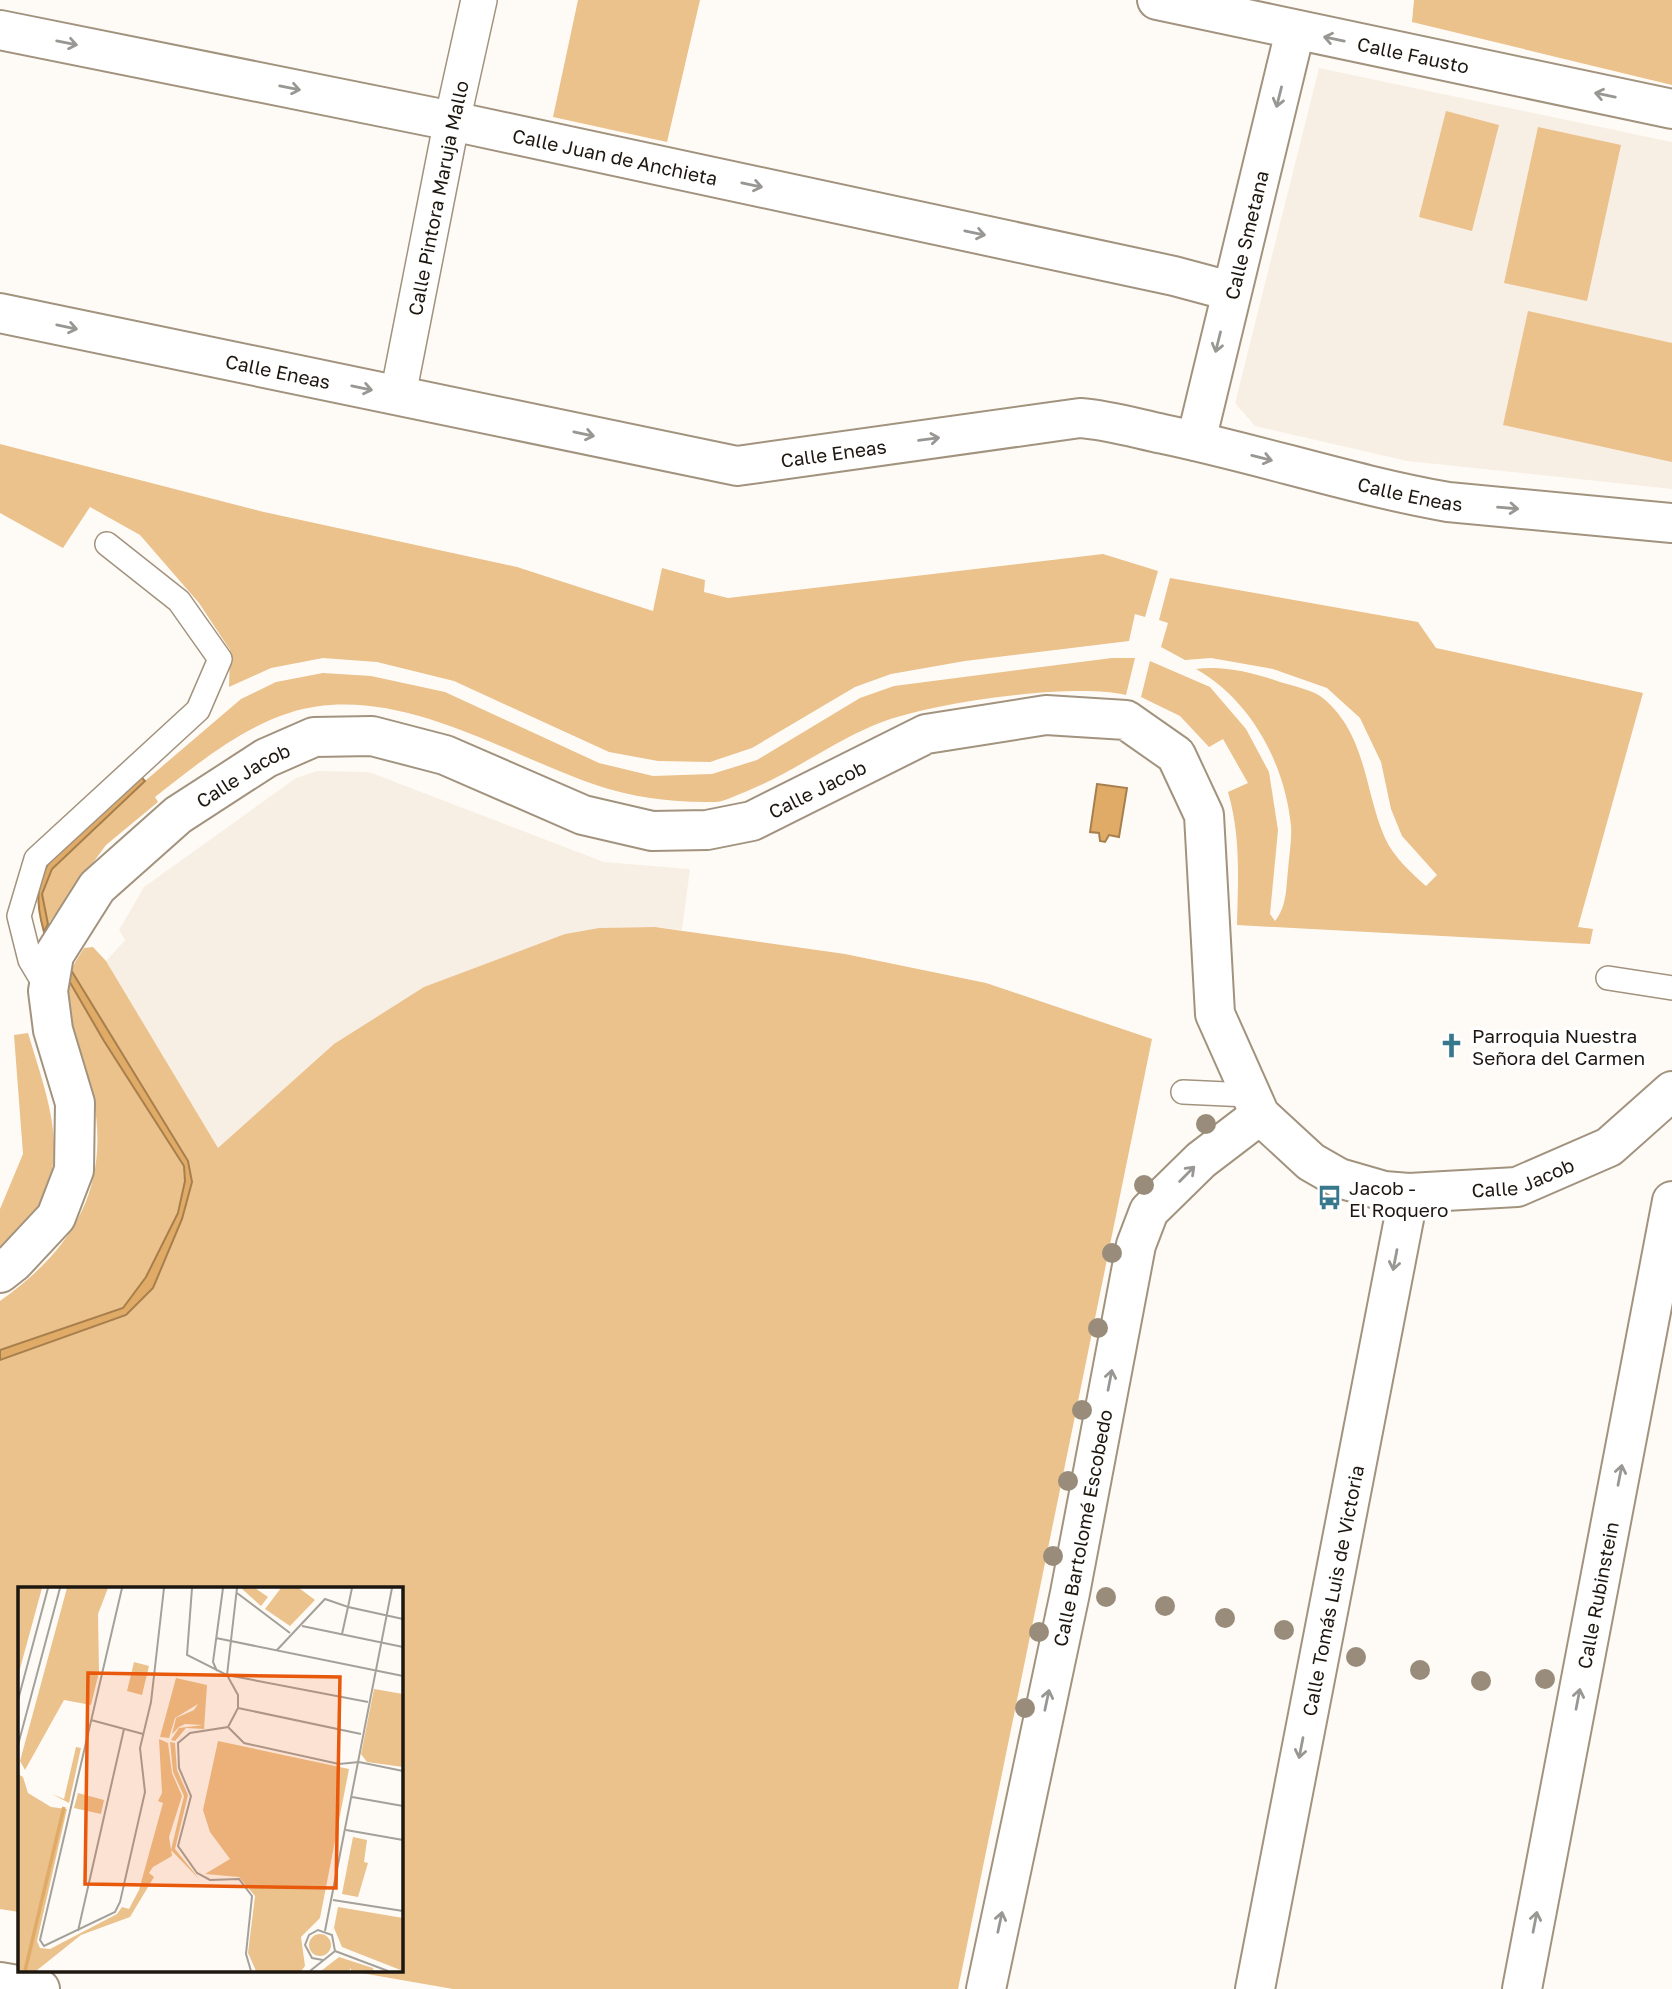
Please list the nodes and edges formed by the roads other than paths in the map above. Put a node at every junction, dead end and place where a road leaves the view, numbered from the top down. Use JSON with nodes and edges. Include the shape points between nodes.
{"nodes":[{"id":1,"x":479,"y":0,"type":"edge"},
{"id":2,"x":1157,"y":0,"type":"edge"},
{"id":3,"x":0,"y":30,"type":"edge"},
{"id":4,"x":1295,"y":31,"type":"junction"},
{"id":5,"x":1672,"y":109,"type":"edge"},
{"id":6,"x":452,"y":121,"type":"junction"},
{"id":7,"x":1230,"y":292,"type":"junction"},
{"id":8,"x":0,"y":313,"type":"edge"},
{"id":9,"x":398,"y":395,"type":"junction"},
{"id":10,"x":1196,"y":441,"type":"junction"},
{"id":11,"x":1672,"y":523,"type":"edge"},
{"id":12,"x":107,"y":544,"type":"dead end"},
{"id":13,"x":1608,"y":978,"type":"dead end"},
{"id":14,"x":1672,"y":988,"type":"edge"},
{"id":15,"x":48,"y":991,"type":"junction"},
{"id":16,"x":1183,"y":1091,"type":"dead end"},
{"id":17,"x":1672,"y":1095,"type":"edge"},
{"id":18,"x":1254,"y":1105,"type":"junction"},
{"id":19,"x":1409,"y":1193,"type":"junction"},
{"id":20,"x":1672,"y":1201,"type":"edge"},
{"id":21,"x":0,"y":1273,"type":"edge"},
{"id":22,"x":0,"y":1982,"type":"edge"},
{"id":23,"x":40,"y":1989,"type":"edge"},
{"id":24,"x":986,"y":1989,"type":"edge"},
{"id":25,"x":1255,"y":1989,"type":"edge"},
{"id":26,"x":1522,"y":1989,"type":"edge"}],
"edges":[{"from":1,"to":6,"type":"street","name":"Calle Pintora Maruja Mallo"},
{"from":2,"to":4,"type":"street","name":"Calle Fausto"},
{"from":3,"to":6,"type":"street","name":"Calle Juan de Anchieta","one_way":true},
{"from":5,"to":4,"type":"street","name":"Calle Fausto","one_way":true},
{"from":4,"to":7,"type":"street","name":"Calle Smetana","one_way":true},
{"from":6,"to":7,"type":"street","name":"Calle Juan de Anchieta","one_way":true,"via":[[1174,276]]},
{"from":6,"to":9,"type":"street","name":"Calle Pintora Maruja Mallo"},
{"from":7,"to":10,"type":"street","name":"Calle Smetana","one_way":true},
{"from":8,"to":9,"type":"street","name":"Calle Eneas","one_way":true},
{"from":9,"to":10,"type":"street","name":"Calle Eneas","one_way":true,"via":[[737,466],[1080,418]]},
{"from":10,"to":11,"type":"street","name":"Calle Eneas","one_way":true,"via":[[1411,496]]},
{"from":12,"to":15,"type":"lane","via":[[179,601],[220,659],[198,710],[36,859],[19,916],[30,960]]},
{"from":13,"to":14,"type":"lane"},
{"from":15,"to":18,"type":"street","name":"Calle Jacob","via":[[54,955],[97,887],[178,815],[266,758],[314,737],[372,736],[445,755],[583,815],[652,831],[707,830],[752,821],[926,734],[1046,715],[1126,720],[1176,755],[1204,815],[1215,1014]]},
{"from":15,"to":21,"type":"street","name":"Calle Jacob","via":[[53,1030],[75,1103],[74,1170],[56,1217]]},
{"from":16,"to":18,"type":"lane"},
{"from":17,"to":19,"type":"street","name":"Calle Jacob","via":[[1609,1147],[1517,1187]]},
{"from":18,"to":19,"type":"street","name":"Calle Jacob","via":[[1311,1162],[1339,1178]]},
{"from":24,"to":18,"type":"street","name":"Calle Bartolomé Escobedo","one_way":true,"via":[[1070,1593],[1136,1245],[1149,1211]]},
{"from":19,"to":25,"type":"street","name":"Calle Tomás Luis de Victoria","one_way":true},
{"from":26,"to":20,"type":"street","name":"Calle Rubinstein","one_way":true},
{"from":22,"to":23,"type":"street"}]}
